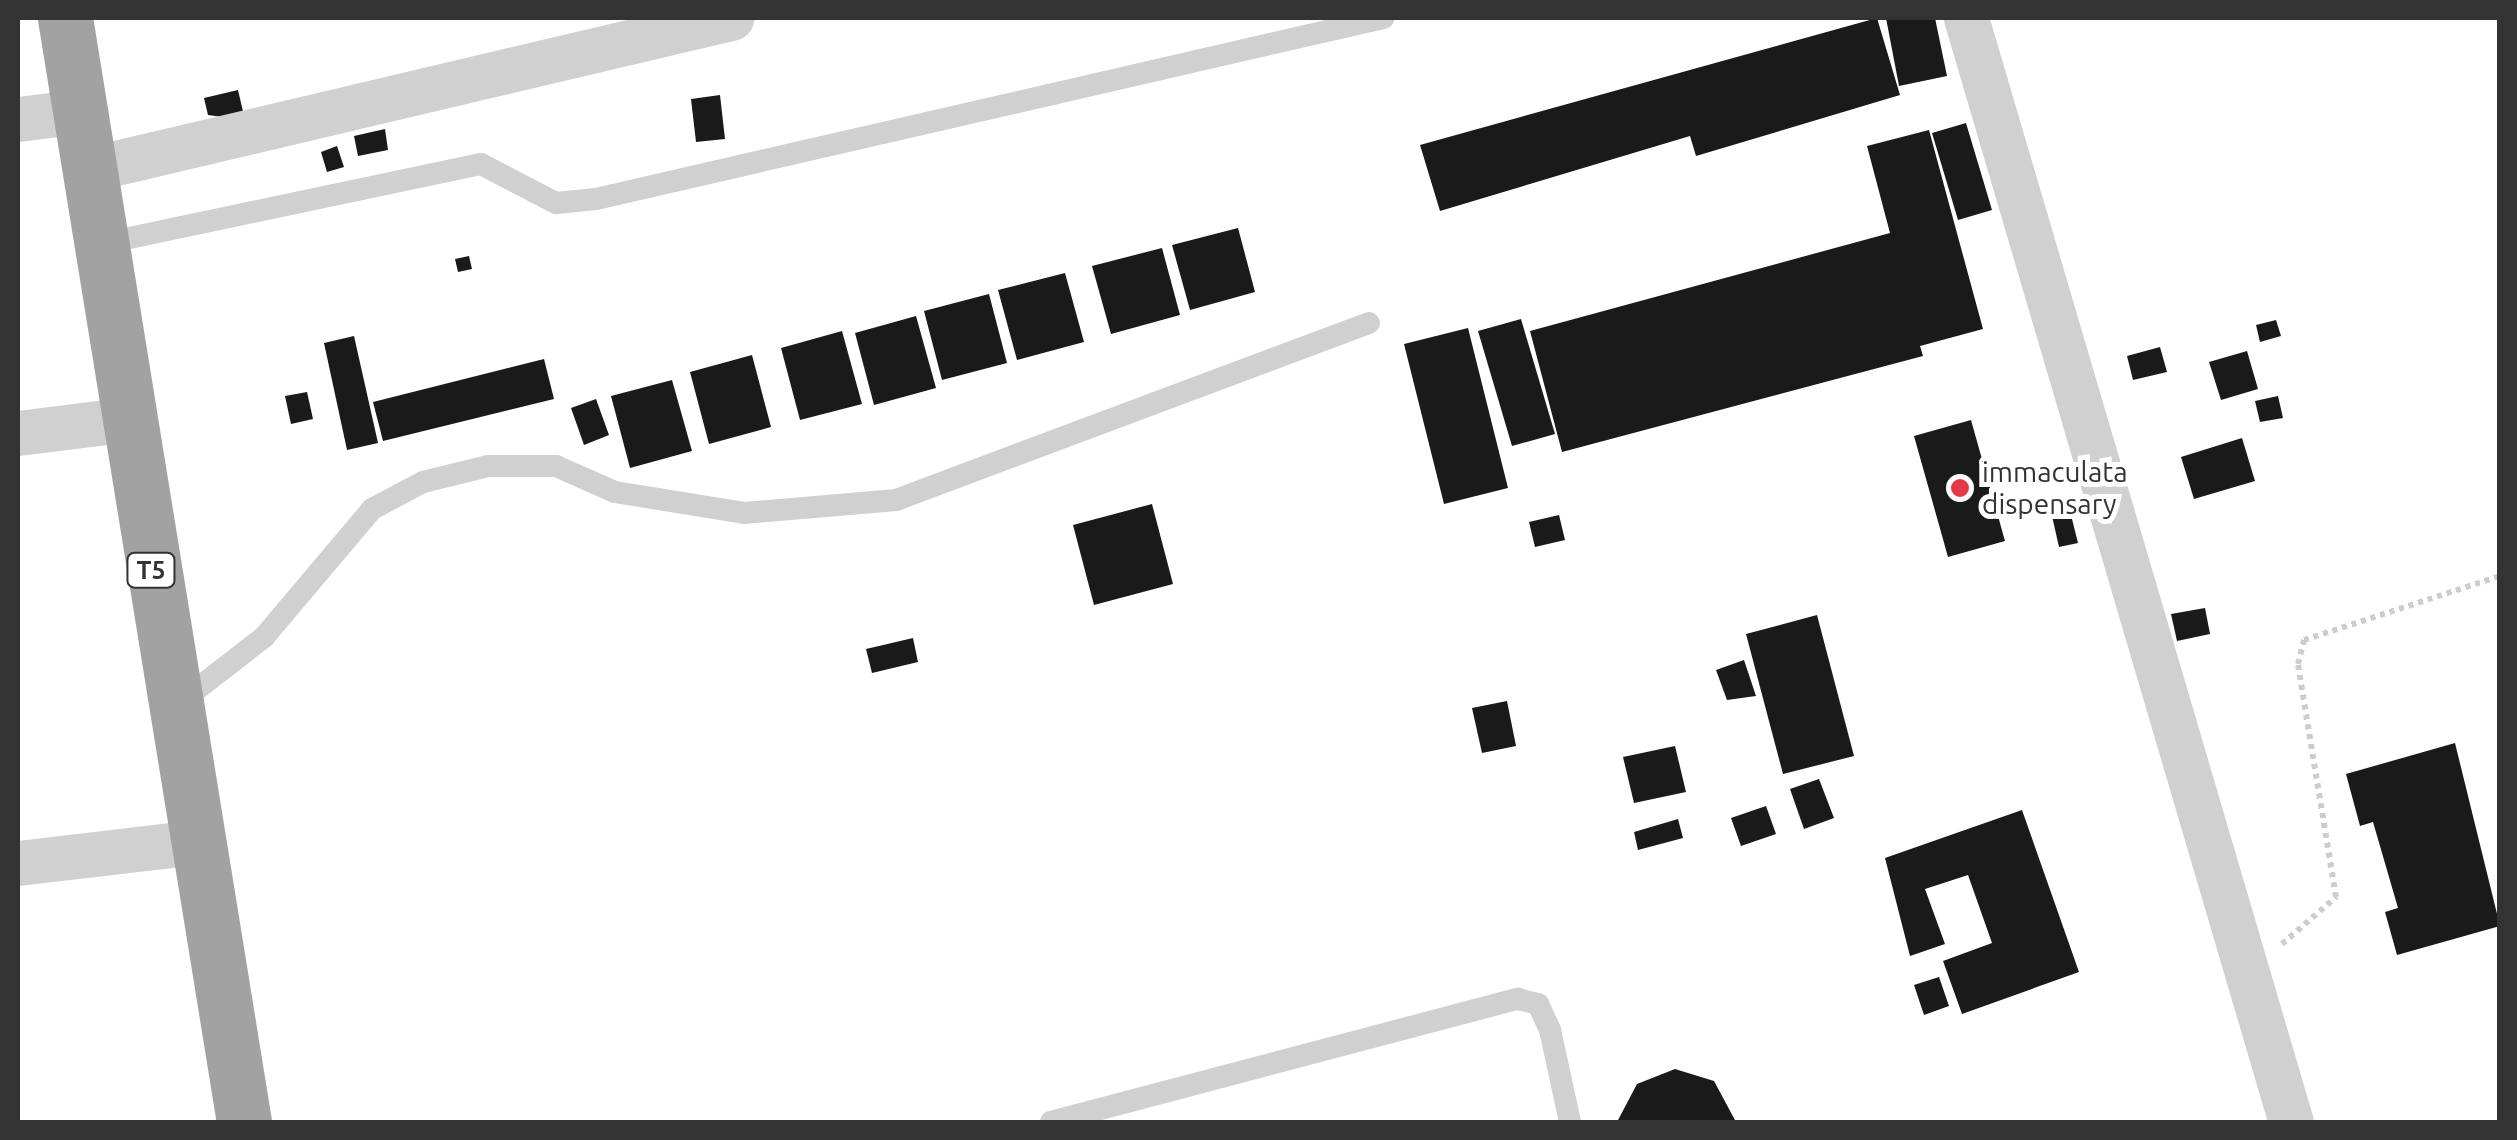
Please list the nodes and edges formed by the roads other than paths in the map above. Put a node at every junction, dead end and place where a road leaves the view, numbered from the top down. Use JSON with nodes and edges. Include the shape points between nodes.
{"nodes":[{"id":1,"x":65,"y":18,"type":"edge"},
{"id":2,"x":730,"y":18,"type":"edge"},
{"id":3,"x":1382,"y":18,"type":"edge"},
{"id":4,"x":1966,"y":18,"type":"edge"},
{"id":5,"x":600,"y":35,"type":"edge"},
{"id":6,"x":81,"y":111,"type":"junction"},
{"id":7,"x":18,"y":119,"type":"edge"},
{"id":8,"x":86,"y":170,"type":"junction"},
{"id":9,"x":100,"y":244,"type":"junction"},
{"id":10,"x":1369,"y":322,"type":"dead end"},
{"id":11,"x":123,"y":420,"type":"junction"},
{"id":12,"x":18,"y":433,"type":"edge"},
{"id":13,"x":176,"y":706,"type":"junction"},
{"id":14,"x":198,"y":842,"type":"junction"},
{"id":15,"x":18,"y":863,"type":"edge"},
{"id":16,"x":244,"y":1122,"type":"edge"},
{"id":17,"x":1051,"y":1122,"type":"edge"},
{"id":18,"x":1570,"y":1122,"type":"edge"},
{"id":19,"x":2291,"y":1122,"type":"edge"}],
"edges":[{"from":1,"to":6,"type":"highway","number":"T5"},
{"from":2,"to":5,"type":"street"},
{"from":3,"to":9,"type":"lane","via":[[596,199],[556,202],[482,164]]},
{"from":4,"to":19,"type":"street"},
{"from":5,"to":8,"type":"street"},
{"from":6,"to":7,"type":"street"},
{"from":6,"to":8,"type":"highway","number":"T5"},
{"from":8,"to":9,"type":"highway","number":"T5"},
{"from":9,"to":11,"type":"highway","number":"T5"},
{"from":10,"to":13,"type":"lane","via":[[896,500],[744,512],[614,492],[556,466],[488,466],[423,482],[372,509],[264,637]]},
{"from":11,"to":12,"type":"street"},
{"from":11,"to":13,"type":"highway","number":"T5"},
{"from":13,"to":14,"type":"highway","number":"T5"},
{"from":14,"to":15,"type":"street"},
{"from":14,"to":16,"type":"highway","number":"T5"},
{"from":17,"to":18,"type":"lane","via":[[1518,999],[1538,1004],[1550,1030]]}]}
